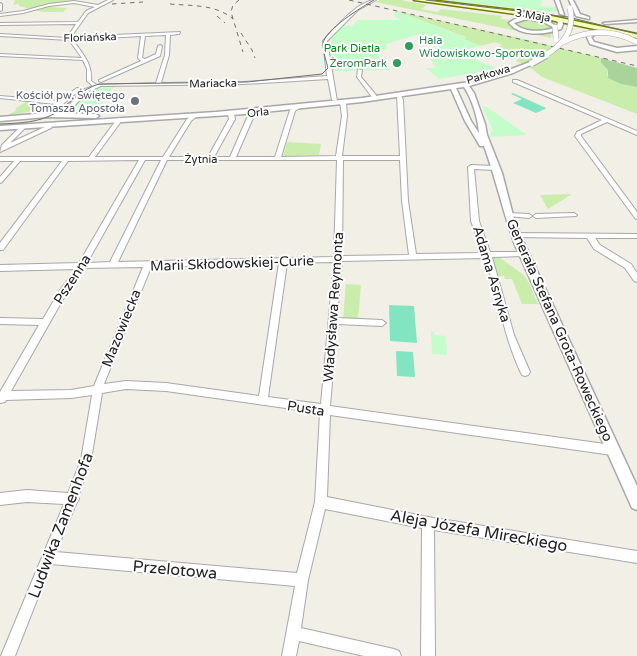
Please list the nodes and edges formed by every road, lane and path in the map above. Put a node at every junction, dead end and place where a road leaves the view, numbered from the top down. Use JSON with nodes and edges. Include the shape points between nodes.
{"nodes":[{"id":1,"x":111,"y":0,"type":"edge"},
{"id":2,"x":374,"y":0,"type":"edge"},
{"id":3,"x":416,"y":0,"type":"edge"},
{"id":4,"x":438,"y":0,"type":"edge"},
{"id":5,"x":557,"y":0,"type":"edge"},
{"id":6,"x":562,"y":0,"type":"edge"},
{"id":7,"x":566,"y":0,"type":"edge"},
{"id":8,"x":571,"y":0,"type":"edge"},
{"id":9,"x":0,"y":4,"type":"edge"},
{"id":10,"x":97,"y":6,"type":"junction"},
{"id":11,"x":0,"y":10,"type":"edge"},
{"id":12,"x":563,"y":13,"type":"junction"},
{"id":13,"x":0,"y":15,"type":"edge"},
{"id":14,"x":550,"y":15,"type":"junction"},
{"id":15,"x":587,"y":18,"type":"junction"},
{"id":16,"x":637,"y":21,"type":"edge"},
{"id":17,"x":79,"y":23,"type":"junction"},
{"id":18,"x":625,"y":23,"type":"junction"},
{"id":19,"x":0,"y":24,"type":"edge"},
{"id":20,"x":604,"y":25,"type":"junction"},
{"id":21,"x":616,"y":25,"type":"junction"},
{"id":22,"x":634,"y":30,"type":"edge"},
{"id":23,"x":596,"y":32,"type":"junction"},
{"id":24,"x":620,"y":32,"type":"junction"},
{"id":25,"x":179,"y":33,"type":"dead end"},
{"id":26,"x":168,"y":34,"type":"junction"},
{"id":27,"x":0,"y":35,"type":"edge"},
{"id":28,"x":143,"y":35,"type":"junction"},
{"id":29,"x":637,"y":36,"type":"edge"},
{"id":30,"x":70,"y":38,"type":"junction"},
{"id":31,"x":556,"y":41,"type":"junction"},
{"id":32,"x":563,"y":42,"type":"junction"},
{"id":33,"x":637,"y":42,"type":"edge"},
{"id":34,"x":160,"y":48,"type":"dead end"},
{"id":35,"x":635,"y":49,"type":"edge"},
{"id":36,"x":0,"y":55,"type":"edge"},
{"id":37,"x":84,"y":58,"type":"junction"},
{"id":38,"x":144,"y":61,"type":"junction"},
{"id":39,"x":360,"y":70,"type":"dead end"},
{"id":40,"x":502,"y":73,"type":"junction"},
{"id":41,"x":330,"y":77,"type":"junction"},
{"id":42,"x":90,"y":80,"type":"junction"},
{"id":43,"x":490,"y":80,"type":"junction"},
{"id":44,"x":101,"y":81,"type":"dead end"},
{"id":45,"x":515,"y":81,"type":"dead end"},
{"id":46,"x":158,"y":84,"type":"junction"},
{"id":47,"x":96,"y":86,"type":"junction"},
{"id":48,"x":455,"y":86,"type":"junction"},
{"id":49,"x":466,"y":86,"type":"junction"},
{"id":50,"x":433,"y":92,"type":"junction"},
{"id":51,"x":471,"y":92,"type":"junction"},
{"id":52,"x":374,"y":96,"type":"junction"},
{"id":53,"x":399,"y":96,"type":"junction"},
{"id":54,"x":0,"y":97,"type":"edge"},
{"id":55,"x":458,"y":99,"type":"junction"},
{"id":56,"x":335,"y":100,"type":"junction"},
{"id":57,"x":474,"y":102,"type":"junction"},
{"id":58,"x":61,"y":103,"type":"junction"},
{"id":59,"x":344,"y":104,"type":"junction"},
{"id":60,"x":298,"y":107,"type":"junction"},
{"id":61,"x":462,"y":109,"type":"junction"},
{"id":62,"x":477,"y":110,"type":"junction"},
{"id":63,"x":230,"y":114,"type":"junction"},
{"id":64,"x":63,"y":115,"type":"junction"},
{"id":65,"x":35,"y":116,"type":"junction"},
{"id":66,"x":193,"y":117,"type":"junction"},
{"id":67,"x":250,"y":118,"type":"dead end"},
{"id":68,"x":0,"y":119,"type":"edge"},
{"id":69,"x":119,"y":120,"type":"junction"},
{"id":70,"x":607,"y":120,"type":"junction"},
{"id":71,"x":49,"y":127,"type":"junction"},
{"id":72,"x":0,"y":128,"type":"edge"},
{"id":73,"x":22,"y":128,"type":"junction"},
{"id":74,"x":637,"y":133,"type":"edge"},
{"id":75,"x":0,"y":150,"type":"edge"},
{"id":76,"x":490,"y":154,"type":"junction"},
{"id":77,"x":339,"y":157,"type":"junction"},
{"id":78,"x":143,"y":158,"type":"junction"},
{"id":79,"x":165,"y":158,"type":"junction"},
{"id":80,"x":278,"y":158,"type":"junction"},
{"id":81,"x":403,"y":158,"type":"junction"},
{"id":82,"x":0,"y":159,"type":"edge"},
{"id":83,"x":66,"y":159,"type":"junction"},
{"id":84,"x":92,"y":159,"type":"junction"},
{"id":85,"x":210,"y":159,"type":"junction"},
{"id":86,"x":232,"y":159,"type":"junction"},
{"id":87,"x":18,"y":160,"type":"junction"},
{"id":88,"x":496,"y":168,"type":"junction"},
{"id":89,"x":0,"y":181,"type":"edge"},
{"id":90,"x":509,"y":215,"type":"junction"},
{"id":91,"x":574,"y":215,"type":"dead end"},
{"id":92,"x":636,"y":216,"type":"edge"},
{"id":93,"x":516,"y":235,"type":"junction"},
{"id":94,"x":589,"y":235,"type":"junction"},
{"id":95,"x":637,"y":236,"type":"edge"},
{"id":96,"x":0,"y":248,"type":"edge"},
{"id":97,"x":524,"y":254,"type":"junction"},
{"id":98,"x":488,"y":255,"type":"junction"},
{"id":99,"x":413,"y":258,"type":"junction"},
{"id":100,"x":338,"y":260,"type":"junction"},
{"id":101,"x":283,"y":262,"type":"junction"},
{"id":102,"x":81,"y":266,"type":"junction"},
{"id":103,"x":112,"y":266,"type":"junction"},
{"id":104,"x":147,"y":266,"type":"junction"},
{"id":105,"x":0,"y":268,"type":"edge"},
{"id":106,"x":637,"y":279,"type":"edge"},
{"id":107,"x":0,"y":321,"type":"edge"},
{"id":108,"x":333,"y":321,"type":"junction"},
{"id":109,"x":45,"y":322,"type":"junction"},
{"id":110,"x":382,"y":323,"type":"dead end"},
{"id":111,"x":525,"y":372,"type":"dead end"},
{"id":112,"x":97,"y":390,"type":"junction"},
{"id":113,"x":1,"y":397,"type":"edge"},
{"id":114,"x":263,"y":401,"type":"junction"},
{"id":115,"x":325,"y":411,"type":"junction"},
{"id":116,"x":612,"y":450,"type":"junction"},
{"id":117,"x":0,"y":499,"type":"edge"},
{"id":118,"x":72,"y":499,"type":"junction"},
{"id":119,"x":321,"y":502,"type":"junction"},
{"id":120,"x":637,"y":503,"type":"edge"},
{"id":121,"x":428,"y":523,"type":"junction"},
{"id":122,"x":49,"y":558,"type":"junction"},
{"id":123,"x":637,"y":558,"type":"edge"},
{"id":124,"x":302,"y":580,"type":"junction"},
{"id":125,"x":294,"y":634,"type":"junction"},
{"id":126,"x":8,"y":656,"type":"edge"},
{"id":127,"x":289,"y":656,"type":"edge"},
{"id":128,"x":394,"y":656,"type":"edge"},
{"id":129,"x":428,"y":656,"type":"edge"}],
"edges":[{"from":1,"to":10,"type":"street"},
{"from":2,"to":41,"type":"street","via":[[357,10],[327,37],[324,44]]},
{"from":3,"to":14,"type":"main road","name":"3 Maja"},
{"from":4,"to":14,"type":"main road","name":"3 Maja"},
{"from":5,"to":12,"type":"street"},
{"from":6,"to":12,"type":"street","name":"Parkowa"},
{"from":7,"to":12,"type":"street","name":"Parkowa"},
{"from":8,"to":15,"type":"street","via":[[578,15]]},
{"from":9,"to":11,"type":"street"},
{"from":10,"to":13,"type":"street","via":[[74,2]]},
{"from":10,"to":17,"type":"street","via":[[87,12]]},
{"from":12,"to":14,"type":"main road","name":"3 Maja"},
{"from":12,"to":15,"type":"main road"},
{"from":12,"to":20,"type":"main road"},
{"from":12,"to":31,"type":"street","name":"Parkowa","bridge":true,"via":[[568,23]]},
{"from":12,"to":31,"type":"street","bridge":true,"via":[[559,28],[550,31],[529,31],[514,27],[512,22],[519,19],[548,22],[557,29]]},
{"from":12,"to":32,"type":"street","name":"Parkowa","bridge":true,"via":[[572,15],[572,24]]},
{"from":15,"to":20,"type":"main road"},
{"from":16,"to":18,"type":"street"},
{"from":17,"to":19,"type":"street"},
{"from":17,"to":30,"type":"street"},
{"from":18,"to":20,"type":"street"},
{"from":18,"to":21,"type":"street"},
{"from":18,"to":22,"type":"street"},
{"from":20,"to":21,"type":"main road"},
{"from":20,"to":23,"type":"street"},
{"from":20,"to":24,"type":"main road"},
{"from":21,"to":22,"type":"main road"},
{"from":23,"to":24,"type":"street"},
{"from":23,"to":35,"type":"street","via":[[588,38],[596,45],[617,50]]},
{"from":24,"to":29,"type":"main road"},
{"from":25,"to":26,"type":"street","name":"Floriańska"},
{"from":26,"to":28,"type":"street","name":"Floriańska"},
{"from":26,"to":46,"type":"street","via":[[167,55]]},
{"from":27,"to":30,"type":"street","name":"Floriańska"},
{"from":28,"to":30,"type":"street","name":"Floriańska"},
{"from":28,"to":38,"type":"street","via":[[140,58]]},
{"from":30,"to":37,"type":"street"},
{"from":31,"to":40,"type":"street","name":"Parkowa"},
{"from":32,"to":33,"type":"street","bridge":true,"via":[[576,35],[592,33],[620,35]]},
{"from":32,"to":40,"type":"street","name":"Parkowa","bridge":true,"via":[[542,58]]},
{"from":34,"to":38,"type":"street","via":[[158,55]]},
{"from":36,"to":37,"type":"street"},
{"from":37,"to":42,"type":"street"},
{"from":38,"to":44,"type":"street"},
{"from":39,"to":52,"type":"street","via":[[359,77]]},
{"from":40,"to":43,"type":"street","name":"Parkowa"},
{"from":40,"to":48,"type":"street","name":"Parkowa"},
{"from":41,"to":46,"type":"street","name":"Mariacka"},
{"from":41,"to":56,"type":"street"},
{"from":42,"to":47,"type":"street"},
{"from":42,"to":58,"type":"street"},
{"from":43,"to":49,"type":"street","name":"Parkowa"},
{"from":43,"to":51,"type":"street"},
{"from":45,"to":70,"type":"street"},
{"from":46,"to":47,"type":"street","name":"Mariacka"},
{"from":47,"to":64,"type":"street","via":[[83,92]]},
{"from":48,"to":49,"type":"street","name":"Orla"},
{"from":48,"to":50,"type":"street","name":"Orla"},
{"from":48,"to":52,"type":"street","name":"Orla"},
{"from":48,"to":55,"type":"street","name":"Generała Stefana Grota-Roweckiego"},
{"from":49,"to":51,"type":"street"},
{"from":50,"to":53,"type":"street","name":"Orla"},
{"from":50,"to":55,"type":"street","via":[[447,93]]},
{"from":51,"to":57,"type":"street","name":"Generała Stefana Grota-Roweckiego"},
{"from":52,"to":56,"type":"street","name":"Orla"},
{"from":53,"to":59,"type":"street","name":"Orla"},
{"from":53,"to":81,"type":"street"},
{"from":54,"to":58,"type":"street"},
{"from":55,"to":57,"type":"street","via":[[465,104]]},
{"from":55,"to":61,"type":"street","name":"Generała Stefana Grota-Roweckiego"},
{"from":56,"to":64,"type":"street","name":"Orla","via":[[196,114]]},
{"from":57,"to":62,"type":"street","name":"Generała Stefana Grota-Roweckiego"},
{"from":58,"to":65,"type":"street"},
{"from":59,"to":60,"type":"street","name":"Orla"},
{"from":59,"to":77,"type":"street","name":"Władysława Reymonta"},
{"from":60,"to":63,"type":"street","name":"Orla"},
{"from":60,"to":80,"type":"street","via":[[293,110]]},
{"from":61,"to":62,"type":"street"},
{"from":61,"to":76,"type":"street","name":"Generała Stefana Grota-Roweckiego"},
{"from":62,"to":76,"type":"street","name":"Generała Stefana Grota-Roweckiego"},
{"from":63,"to":66,"type":"street","name":"Orla"},
{"from":63,"to":85,"type":"street","via":[[232,119]]},
{"from":64,"to":65,"type":"street","name":"Orla"},
{"from":64,"to":71,"type":"street"},
{"from":65,"to":68,"type":"street","name":"Orla"},
{"from":65,"to":73,"type":"street"},
{"from":66,"to":69,"type":"street","name":"Orla"},
{"from":66,"to":79,"type":"street"},
{"from":67,"to":86,"type":"street"},
{"from":69,"to":71,"type":"street","name":"Orla"},
{"from":69,"to":84,"type":"street"},
{"from":70,"to":74,"type":"street"},
{"from":70,"to":92,"type":"street","via":[[581,131],[578,136]]},
{"from":71,"to":73,"type":"street","name":"Orla"},
{"from":71,"to":75,"type":"street"},
{"from":72,"to":73,"type":"street","name":"Orla"},
{"from":73,"to":75,"type":"street"},
{"from":76,"to":88,"type":"street","name":"Generała Stefana Grota-Roweckiego"},
{"from":77,"to":80,"type":"street","name":"Żytnia"},
{"from":77,"to":81,"type":"street","name":"Żytnia"},
{"from":77,"to":100,"type":"street","name":"Władysława Reymonta"},
{"from":78,"to":79,"type":"street","name":"Żytnia"},
{"from":78,"to":84,"type":"street","name":"Żytnia"},
{"from":78,"to":102,"type":"street","name":"Pszenna"},
{"from":79,"to":85,"type":"street","name":"Żytnia"},
{"from":79,"to":103,"type":"street"},
{"from":80,"to":86,"type":"street","name":"Żytnia"},
{"from":81,"to":99,"type":"street"},
{"from":82,"to":87,"type":"street","name":"Żytnia"},
{"from":83,"to":84,"type":"street","name":"Żytnia"},
{"from":83,"to":87,"type":"street","name":"Żytnia"},
{"from":83,"to":96,"type":"street"},
{"from":85,"to":86,"type":"street","name":"Żytnia"},
{"from":87,"to":89,"type":"street"},
{"from":88,"to":90,"type":"street","name":"Generała Stefana Grota-Roweckiego"},
{"from":88,"to":98,"type":"street","name":"Adama Asnyka","via":[[471,167],[475,220]]},
{"from":90,"to":91,"type":"street"},
{"from":90,"to":93,"type":"street","name":"Generała Stefana Grota-Roweckiego"},
{"from":93,"to":94,"type":"street"},
{"from":93,"to":97,"type":"street","name":"Generała Stefana Grota-Roweckiego"},
{"from":94,"to":95,"type":"street"},
{"from":94,"to":106,"type":"street","via":[[597,247],[628,266]]},
{"from":97,"to":98,"type":"street","name":"Marii Skłodowskiej-Curie"},
{"from":97,"to":116,"type":"street","name":"Generała Stefana Grota-Roweckiego"},
{"from":98,"to":99,"type":"street","name":"Marii Skłodowskiej-Curie"},
{"from":98,"to":111,"type":"street","name":"Adama Asnyka","via":[[503,312]]},
{"from":99,"to":100,"type":"street","name":"Marii Skłodowskiej-Curie"},
{"from":100,"to":101,"type":"street","name":"Marii Skłodowskiej-Curie"},
{"from":100,"to":108,"type":"street","name":"Władysława Reymonta"},
{"from":101,"to":104,"type":"street","name":"Marii Skłodowskiej-Curie"},
{"from":101,"to":114,"type":"street"},
{"from":102,"to":103,"type":"street","name":"Marii Skłodowskiej-Curie"},
{"from":102,"to":105,"type":"street","name":"Marii Skłodowskiej-Curie"},
{"from":102,"to":109,"type":"street","name":"Pszenna"},
{"from":103,"to":104,"type":"street","name":"Marii Skłodowskiej-Curie"},
{"from":104,"to":112,"type":"street","name":"Mazowiecka"},
{"from":107,"to":109,"type":"street"},
{"from":108,"to":110,"type":"street"},
{"from":108,"to":115,"type":"street","name":"Władysława Reymonta"},
{"from":109,"to":113,"type":"street","name":"Pszenna"},
{"from":112,"to":113,"type":"street","name":"Pusta"},
{"from":112,"to":114,"type":"street","name":"Pusta","via":[[126,385],[166,387]]},
{"from":112,"to":118,"type":"street","name":"Ludwika Zamenhofa","via":[[88,454]]},
{"from":114,"to":115,"type":"street","name":"Pusta"},
{"from":115,"to":116,"type":"street","name":"Pusta"},
{"from":115,"to":119,"type":"street","name":"Władysława Reymonta"},
{"from":116,"to":120,"type":"street","name":"Generała Stefana Grota-Roweckiego"},
{"from":117,"to":118,"type":"street"},
{"from":118,"to":122,"type":"street","name":"Ludwika Zamenhofa"},
{"from":119,"to":121,"type":"street","name":"Aleja Józefa Mireckiego"},
{"from":119,"to":124,"type":"street","name":"Władysława Reymonta"},
{"from":121,"to":123,"type":"street","name":"Aleja Józefa Mireckiego"},
{"from":121,"to":129,"type":"street"},
{"from":122,"to":124,"type":"street","name":"Przelotowa"},
{"from":122,"to":126,"type":"street","name":"Ludwika Zamenhofa"},
{"from":124,"to":125,"type":"street","name":"Władysława Reymonta"},
{"from":125,"to":127,"type":"street","name":"Władysława Reymonta"},
{"from":125,"to":128,"type":"street"}]}
